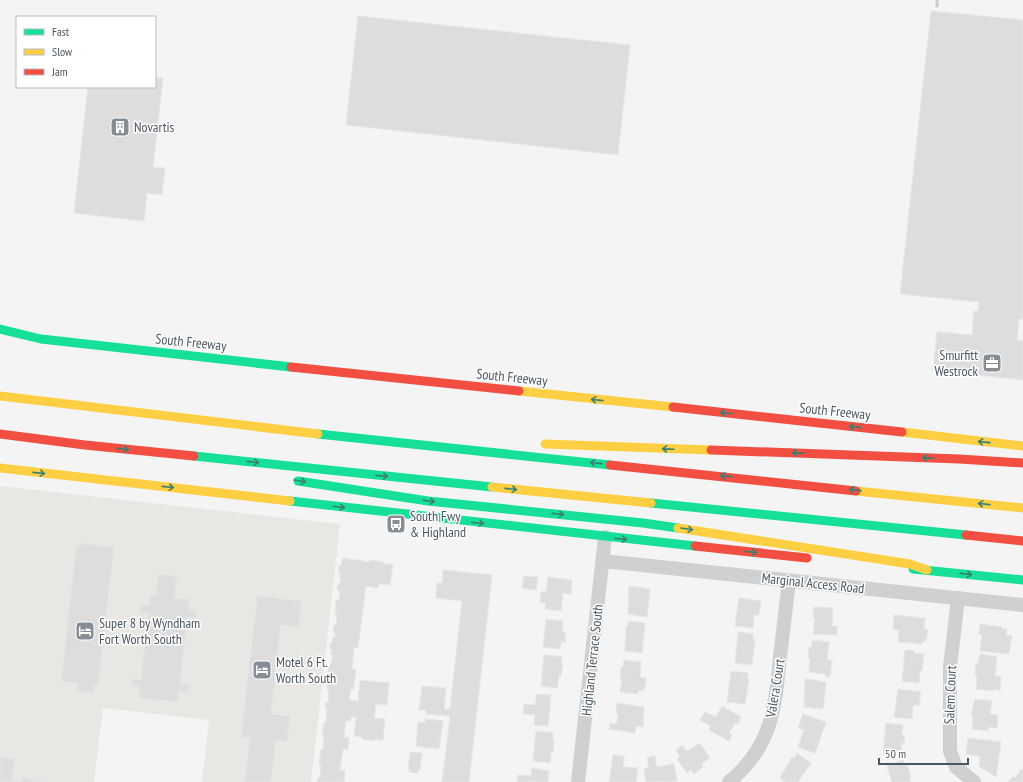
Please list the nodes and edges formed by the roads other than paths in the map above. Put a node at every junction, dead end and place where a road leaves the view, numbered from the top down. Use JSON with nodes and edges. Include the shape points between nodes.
{"nodes":[{"id":1,"x":0,"y":330,"type":"edge"},
{"id":2,"x":0,"y":396,"type":"edge"},
{"id":3,"x":309,"y":433,"type":"junction"},
{"id":4,"x":0,"y":434,"type":"edge"},
{"id":5,"x":452,"y":439,"type":"dead end"},
{"id":6,"x":536,"y":443,"type":"dead end"},
{"id":7,"x":84,"y":445,"type":"junction"},
{"id":8,"x":1023,"y":446,"type":"edge"},
{"id":9,"x":100,"y":455,"type":"dead end"},
{"id":10,"x":1023,"y":463,"type":"edge"},
{"id":11,"x":0,"y":468,"type":"edge"},
{"id":12,"x":287,"y":479,"type":"dead end"},
{"id":13,"x":1023,"y":508,"type":"edge"},
{"id":14,"x":605,"y":538,"type":"junction"},
{"id":15,"x":1023,"y":541,"type":"edge"},
{"id":16,"x":603,"y":561,"type":"junction"},
{"id":17,"x":927,"y":570,"type":"junction"},
{"id":18,"x":1023,"y":580,"type":"edge"},
{"id":19,"x":789,"y":581,"type":"junction"},
{"id":20,"x":958,"y":598,"type":"junction"},
{"id":21,"x":1023,"y":605,"type":"edge"},
{"id":22,"x":578,"y":782,"type":"edge"},
{"id":23,"x":729,"y":782,"type":"edge"},
{"id":24,"x":974,"y":782,"type":"edge"}],
"edges":[{"from":8,"to":1,"type":"main road","name":"South Freeway","one_way":true,"via":[[41,339]]},
{"from":2,"to":3,"type":"main road"},
{"from":3,"to":5,"type":"main road"},
{"from":13,"to":3,"type":"main road","one_way":true},
{"from":4,"to":7,"type":"main road"},
{"from":10,"to":6,"type":"main road","one_way":true},
{"from":7,"to":9,"type":"main road"},
{"from":7,"to":15,"type":"main road","one_way":true},
{"from":11,"to":14,"type":"main road","one_way":true},
{"from":12,"to":17,"type":"main road","one_way":true,"via":[[428,501],[643,523],[902,562]]},
{"from":14,"to":16,"type":"street","name":"Highland Terrace South"},
{"from":14,"to":17,"type":"main road","one_way":true},
{"from":16,"to":19,"type":"street","name":"Marginal Access Road"},
{"from":16,"to":22,"type":"street","name":"Highland Terrace South"},
{"from":17,"to":18,"type":"main road","one_way":true},
{"from":19,"to":20,"type":"street","name":"Marginal Access Road"},
{"from":19,"to":23,"type":"street","name":"Valera Court","via":[[773,716],[758,751]]},
{"from":20,"to":21,"type":"street","name":"Marginal Access Road"},
{"from":20,"to":24,"type":"street","name":"Salem Court","via":[[950,667],[950,751],[956,767]]}]}
